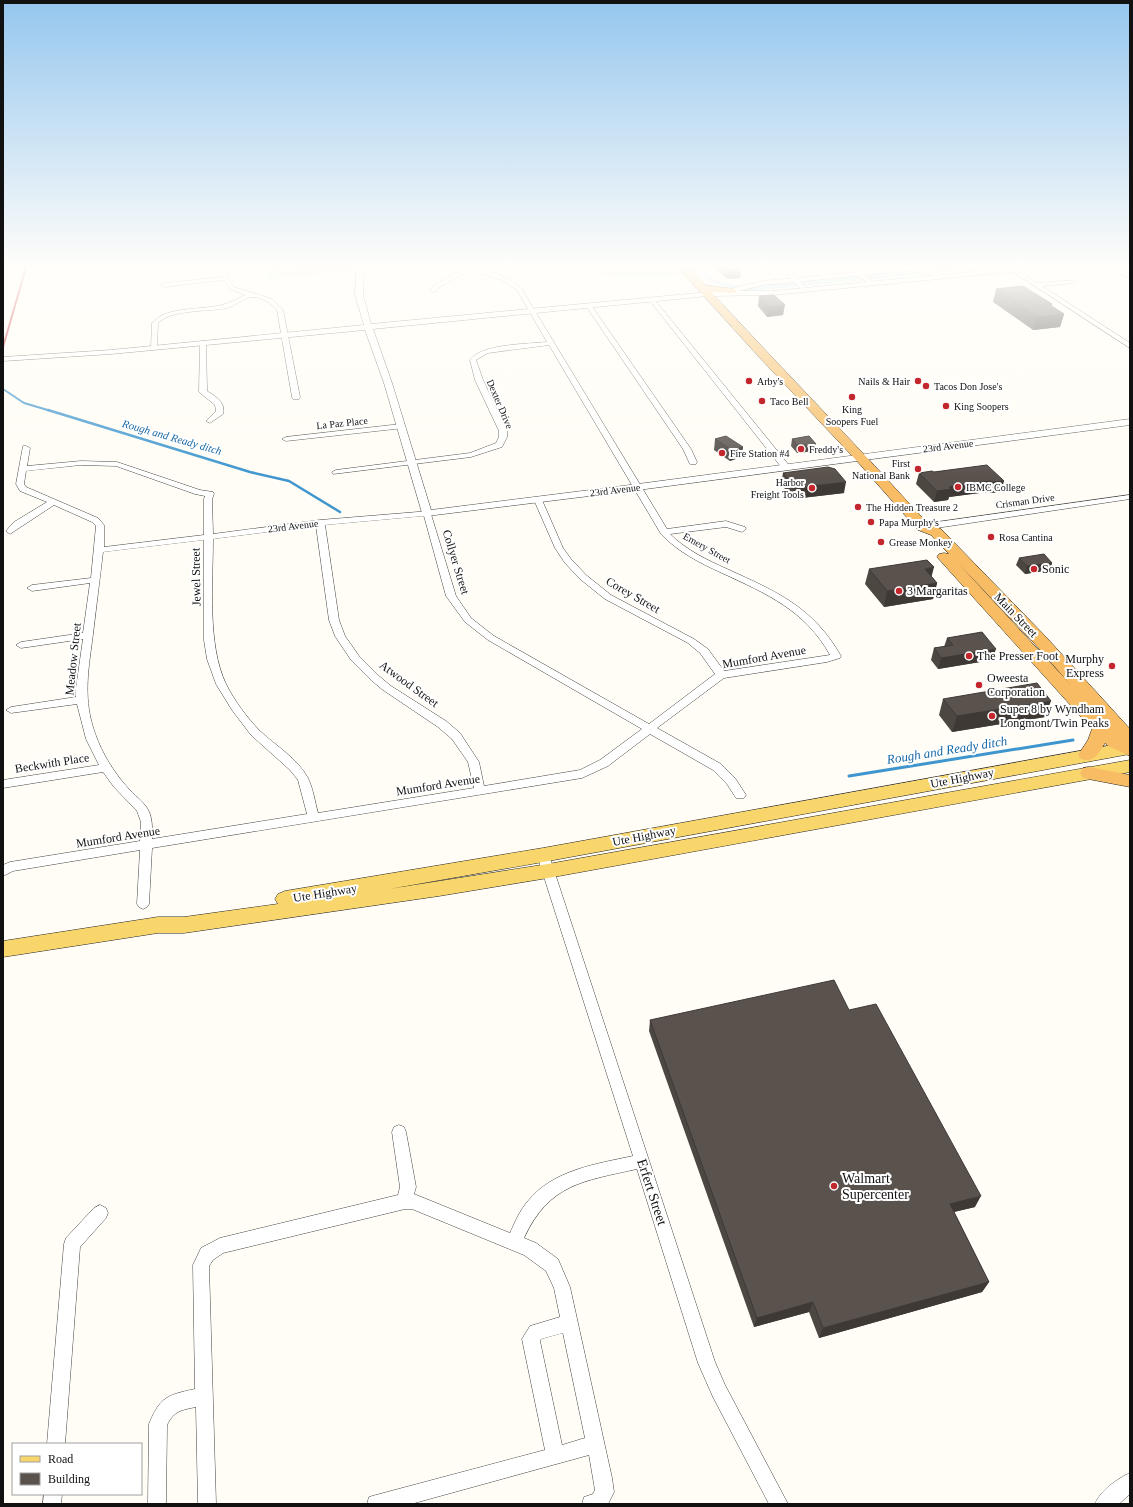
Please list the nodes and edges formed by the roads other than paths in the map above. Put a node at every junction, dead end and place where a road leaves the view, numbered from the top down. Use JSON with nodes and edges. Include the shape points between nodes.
{"nodes":[{"id":1,"x":155,"y":334,"type":"edge"},
{"id":2,"x":292,"y":334,"type":"edge"},
{"id":3,"x":370,"y":334,"type":"edge"},
{"id":4,"x":547,"y":334,"type":"edge"},
{"id":5,"x":609,"y":334,"type":"edge"},
{"id":6,"x":680,"y":334,"type":"edge"},
{"id":7,"x":746,"y":334,"type":"edge"},
{"id":8,"x":1112,"y":334,"type":"edge"},
{"id":9,"x":285,"y":335,"type":"junction"},
{"id":10,"x":203,"y":343,"type":"junction"},
{"id":11,"x":552,"y":343,"type":"junction"},
{"id":12,"x":1130,"y":346,"type":"edge"},
{"id":13,"x":154,"y":348,"type":"junction"},
{"id":14,"x":3,"y":359,"type":"edge"},
{"id":15,"x":296,"y":397,"type":"dead end"},
{"id":16,"x":210,"y":421,"type":"dead end"},
{"id":17,"x":1130,"y":422,"type":"edge"},
{"id":18,"x":401,"y":426,"type":"junction"},
{"id":19,"x":286,"y":439,"type":"dead end"},
{"id":20,"x":26,"y":448,"type":"dead end"},
{"id":21,"x":861,"y":457,"type":"junction"},
{"id":22,"x":693,"y":462,"type":"dead end"},
{"id":23,"x":412,"y":463,"type":"junction"},
{"id":24,"x":785,"y":466,"type":"junction"},
{"id":25,"x":22,"y":469,"type":"junction"},
{"id":26,"x":336,"y":472,"type":"dead end"},
{"id":27,"x":638,"y":487,"type":"junction"},
{"id":28,"x":1130,"y":497,"type":"edge"},
{"id":29,"x":538,"y":500,"type":"junction"},
{"id":30,"x":53,"y":502,"type":"junction"},
{"id":31,"x":428,"y":513,"type":"junction"},
{"id":32,"x":320,"y":523,"type":"junction"},
{"id":33,"x":923,"y":527,"type":"junction"},
{"id":34,"x":742,"y":529,"type":"dead end"},
{"id":35,"x":10,"y":532,"type":"dead end"},
{"id":36,"x":664,"y":532,"type":"junction"},
{"id":37,"x":208,"y":537,"type":"junction"},
{"id":38,"x":99,"y":550,"type":"junction"},
{"id":39,"x":95,"y":580,"type":"junction"},
{"id":40,"x":32,"y":588,"type":"dead end"},
{"id":41,"x":88,"y":636,"type":"junction"},
{"id":42,"x":21,"y":645,"type":"dead end"},
{"id":43,"x":830,"y":646,"type":"joint"},
{"id":44,"x":721,"y":675,"type":"junction"},
{"id":45,"x":81,"y":700,"type":"junction"},
{"id":46,"x":11,"y":710,"type":"dead end"},
{"id":47,"x":1105,"y":722,"type":"junction"},
{"id":48,"x":1130,"y":726,"type":"edge"},
{"id":49,"x":649,"y":728,"type":"junction"},
{"id":50,"x":1129,"y":749,"type":"edge"},
{"id":51,"x":1087,"y":755,"type":"junction"},
{"id":52,"x":1130,"y":766,"type":"edge"},
{"id":53,"x":106,"y":768,"type":"junction"},
{"id":54,"x":1089,"y":774,"type":"junction"},
{"id":55,"x":1130,"y":781,"type":"edge"},
{"id":56,"x":3,"y":784,"type":"edge"},
{"id":57,"x":480,"y":791,"type":"junction"},
{"id":58,"x":740,"y":795,"type":"dead end"},
{"id":59,"x":314,"y":818,"type":"junction"},
{"id":60,"x":145,"y":845,"type":"junction"},
{"id":61,"x":545,"y":863,"type":"junction"},
{"id":62,"x":3,"y":870,"type":"edge"},
{"id":63,"x":143,"y":904,"type":"dead end"},
{"id":64,"x":3,"y":949,"type":"edge"},
{"id":65,"x":399,"y":1132,"type":"dead end"},
{"id":66,"x":642,"y":1161,"type":"junction"},
{"id":67,"x":405,"y":1201,"type":"junction"},
{"id":68,"x":100,"y":1214,"type":"dead end"},
{"id":69,"x":513,"y":1243,"type":"junction"},
{"id":70,"x":570,"y":1323,"type":"junction"},
{"id":71,"x":204,"y":1396,"type":"junction"},
{"id":72,"x":56,"y":1443,"type":"edge"},
{"id":73,"x":596,"y":1444,"type":"junction"},
{"id":74,"x":555,"y":1456,"type":"junction"},
{"id":75,"x":1130,"y":1482,"type":"edge"},
{"id":76,"x":408,"y":1500,"type":"edge"},
{"id":77,"x":157,"y":1504,"type":"edge"},
{"id":78,"x":207,"y":1504,"type":"edge"},
{"id":79,"x":376,"y":1504,"type":"edge"},
{"id":80,"x":591,"y":1504,"type":"edge"},
{"id":81,"x":780,"y":1504,"type":"edge"},
{"id":82,"x":1104,"y":1504,"type":"edge"}],
"edges":[{"from":1,"to":13,"type":"street"},
{"from":2,"to":9,"type":"street"},
{"from":3,"to":18,"type":"street","name":"Collyer Street"},
{"from":4,"to":11,"type":"street","name":"Emery Street"},
{"from":5,"to":22,"type":"street","via":[[688,449]]},
{"from":6,"to":24,"type":"street"},
{"from":7,"to":21,"type":"highway","name":"Main Street"},
{"from":8,"to":12,"type":"street"},
{"from":9,"to":10,"type":"street"},
{"from":9,"to":15,"type":"street"},
{"from":10,"to":13,"type":"street"},
{"from":10,"to":16,"type":"street","via":[[203,392],[216,398],[220,409]]},
{"from":11,"to":23,"type":"street","name":"Dexter Drive","via":[[486,350],[473,360],[479,380],[503,431],[503,438],[498,445],[471,455]]},
{"from":11,"to":27,"type":"street","name":"Emery Street"},
{"from":13,"to":14,"type":"street"},
{"from":17,"to":21,"type":"street","name":"23rd Avenue"},
{"from":18,"to":19,"type":"street","name":"La Paz Place"},
{"from":18,"to":23,"type":"street","name":"Collyer Street"},
{"from":20,"to":25,"type":"street","name":"Meadow Street"},
{"from":21,"to":24,"type":"street","name":"23rd Avenue"},
{"from":21,"to":33,"type":"highway","name":"Main Street"},
{"from":23,"to":26,"type":"street","name":"Dexter Drive"},
{"from":23,"to":31,"type":"street","name":"Collyer Street"},
{"from":24,"to":27,"type":"street","name":"23rd Avenue"},
{"from":25,"to":30,"type":"street","name":"Meadow Street","via":[[20,484],[23,489]]},
{"from":25,"to":37,"type":"street","name":"Jewel Street","via":[[91,462],[111,463],[210,494]]},
{"from":27,"to":29,"type":"street","name":"23rd Avenue"},
{"from":27,"to":36,"type":"street","name":"Emery Street"},
{"from":28,"to":33,"type":"street","name":"Crisman Drive"},
{"from":29,"to":31,"type":"street","name":"23rd Avenue"},
{"from":29,"to":44,"type":"street","name":"Corey Street","via":[[559,548],[583,577],[608,597],[691,641],[704,651]]},
{"from":30,"to":35,"type":"street","via":[[17,524]]},
{"from":30,"to":38,"type":"street","name":"Meadow Street","via":[[95,520],[100,525]]},
{"from":31,"to":32,"type":"street","name":"23rd Avenue"},
{"from":31,"to":49,"type":"street","name":"Collyer Street","via":[[451,596],[470,623],[491,638]]},
{"from":32,"to":37,"type":"street","name":"23rd Avenue","via":[[278,526]]},
{"from":32,"to":57,"type":"street","name":"Atwood Street","via":[[334,620],[340,636],[355,658],[375,678],[456,736],[473,762]]},
{"from":33,"to":47,"type":"highway","name":"Main Street","via":[[936,532],[1045,645]]},
{"from":34,"to":36,"type":"street","via":[[726,524]]},
{"from":36,"to":43,"type":"street","name":"Emery Street","via":[[684,550],[778,598],[796,610],[814,624]]},
{"from":37,"to":38,"type":"street","name":"23rd Avenue"},
{"from":37,"to":59,"type":"street","name":"Jewel Street","via":[[209,640],[212,659],[221,684],[255,732],[294,767],[303,779]]},
{"from":38,"to":39,"type":"street","name":"Meadow Street"},
{"from":39,"to":40,"type":"street"},
{"from":39,"to":41,"type":"street","name":"Meadow Street"},
{"from":41,"to":42,"type":"street"},
{"from":41,"to":45,"type":"street","name":"Meadow Street"},
{"from":43,"to":44,"type":"street","name":"Mumford Avenue","via":[[836,656],[827,660]]},
{"from":44,"to":49,"type":"street","name":"Mumford Avenue"},
{"from":45,"to":46,"type":"street"},
{"from":45,"to":53,"type":"street","name":"Meadow Street","via":[[93,746]]},
{"from":47,"to":48,"type":"highway"},
{"from":47,"to":50,"type":"highway","name":"Main Street","via":[[1114,742]]},
{"from":47,"to":51,"type":"highway","via":[[1097,741]]},
{"from":49,"to":57,"type":"street","name":"Mumford Avenue","via":[[604,763],[582,774]]},
{"from":49,"to":58,"type":"street","name":"Collyer Street","via":[[717,767]]},
{"from":50,"to":51,"type":"main road","name":"Ute Highway"},
{"from":51,"to":61,"type":"main road","name":"Ute Highway"},
{"from":52,"to":54,"type":"main road","name":"Ute Highway"},
{"from":53,"to":56,"type":"street","name":"Beckwith Place"},
{"from":53,"to":60,"type":"street","name":"Meadow Street","via":[[145,811]]},
{"from":54,"to":55,"type":"highway"},
{"from":54,"to":61,"type":"main road","name":"Ute Highway"},
{"from":57,"to":59,"type":"street","name":"Mumford Avenue"},
{"from":59,"to":60,"type":"street","name":"Mumford Avenue"},
{"from":60,"to":62,"type":"street","name":"Mumford Avenue"},
{"from":60,"to":63,"type":"street","name":"Meadow Street"},
{"from":61,"to":64,"type":"main road","name":"Ute Highway","via":[[439,889],[184,925],[158,925]]},
{"from":61,"to":66,"type":"street","name":"Erfert Street"},
{"from":65,"to":67,"type":"street","via":[[408,1187]]},
{"from":66,"to":69,"type":"street","via":[[571,1178],[552,1189],[533,1206]]},
{"from":66,"to":81,"type":"street","name":"Erfert Street","via":[[707,1363],[719,1392]]},
{"from":67,"to":69,"type":"street","via":[[412,1201]]},
{"from":67,"to":71,"type":"street","via":[[220,1246],[207,1254],[201,1265]]},
{"from":68,"to":72,"type":"street","via":[[72,1244]]},
{"from":69,"to":70,"type":"street","via":[[530,1249],[552,1265],[562,1287]]},
{"from":70,"to":73,"type":"street"},
{"from":70,"to":74,"type":"street","via":[[536,1332],[531,1339]]},
{"from":71,"to":77,"type":"street","via":[[177,1402],[165,1410],[158,1424]]},
{"from":71,"to":78,"type":"street"},
{"from":73,"to":74,"type":"street"},
{"from":73,"to":80,"type":"street","via":[[605,1492],[599,1502]]},
{"from":74,"to":76,"type":"street"},
{"from":75,"to":82,"type":"street"},
{"from":76,"to":79,"type":"street"}]}
